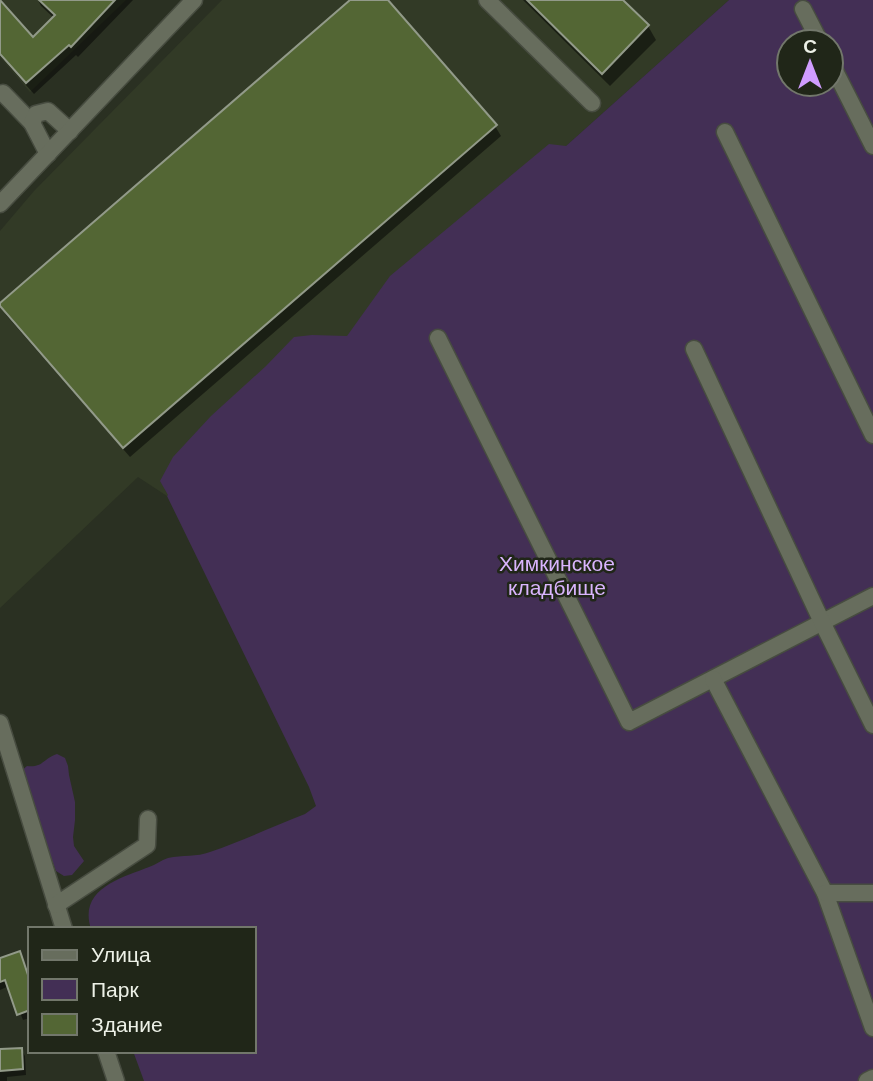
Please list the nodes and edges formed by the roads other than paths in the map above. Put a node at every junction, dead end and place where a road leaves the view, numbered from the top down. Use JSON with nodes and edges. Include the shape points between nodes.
{"nodes":[{"id":1,"x":194,"y":0,"type":"edge"},
{"id":2,"x":487,"y":0,"type":"edge"},
{"id":3,"x":803,"y":9,"type":"dead end"},
{"id":4,"x":813,"y":28,"type":"edge"},
{"id":5,"x":845,"y":91,"type":"edge"},
{"id":6,"x":1,"y":92,"type":"edge"},
{"id":7,"x":592,"y":103,"type":"dead end"},
{"id":8,"x":32,"y":123,"type":"junction"},
{"id":9,"x":70,"y":131,"type":"junction"},
{"id":10,"x":725,"y":132,"type":"dead end"},
{"id":11,"x":873,"y":146,"type":"edge"},
{"id":12,"x":48,"y":154,"type":"junction"},
{"id":13,"x":0,"y":204,"type":"edge"},
{"id":14,"x":438,"y":338,"type":"dead end"},
{"id":15,"x":694,"y":349,"type":"dead end"},
{"id":16,"x":873,"y":435,"type":"edge"},
{"id":17,"x":873,"y":596,"type":"edge"},
{"id":18,"x":822,"y":622,"type":"junction"},
{"id":19,"x":713,"y":679,"type":"junction"},
{"id":20,"x":0,"y":723,"type":"edge"},
{"id":21,"x":873,"y":725,"type":"edge"},
{"id":22,"x":148,"y":819,"type":"dead end"},
{"id":23,"x":825,"y":893,"type":"junction"},
{"id":24,"x":873,"y":893,"type":"edge"},
{"id":25,"x":56,"y":905,"type":"junction"},
{"id":26,"x":63,"y":927,"type":"edge"},
{"id":27,"x":873,"y":1028,"type":"edge"},
{"id":28,"x":107,"y":1053,"type":"edge"},
{"id":29,"x":873,"y":1077,"type":"edge"},
{"id":30,"x":116,"y":1081,"type":"edge"},
{"id":31,"x":867,"y":1081,"type":"edge"}],
"edges":[{"from":1,"to":9,"type":"street"},
{"from":2,"to":7,"type":"street"},
{"from":3,"to":4,"type":"street"},
{"from":5,"to":11,"type":"street"},
{"from":6,"to":8,"type":"street"},
{"from":8,"to":9,"type":"street","via":[[36,114],[48,111]]},
{"from":8,"to":12,"type":"street"},
{"from":9,"to":12,"type":"street"},
{"from":10,"to":16,"type":"street"},
{"from":12,"to":13,"type":"street"},
{"from":14,"to":19,"type":"street","via":[[629,722]]},
{"from":15,"to":18,"type":"street"},
{"from":17,"to":18,"type":"street"},
{"from":18,"to":19,"type":"street"},
{"from":18,"to":21,"type":"street"},
{"from":19,"to":23,"type":"street"},
{"from":20,"to":25,"type":"street"},
{"from":22,"to":25,"type":"street","via":[[147,845]]},
{"from":23,"to":24,"type":"street"},
{"from":23,"to":27,"type":"street"},
{"from":25,"to":26,"type":"street"},
{"from":28,"to":30,"type":"street"},
{"from":29,"to":31,"type":"street"}]}
